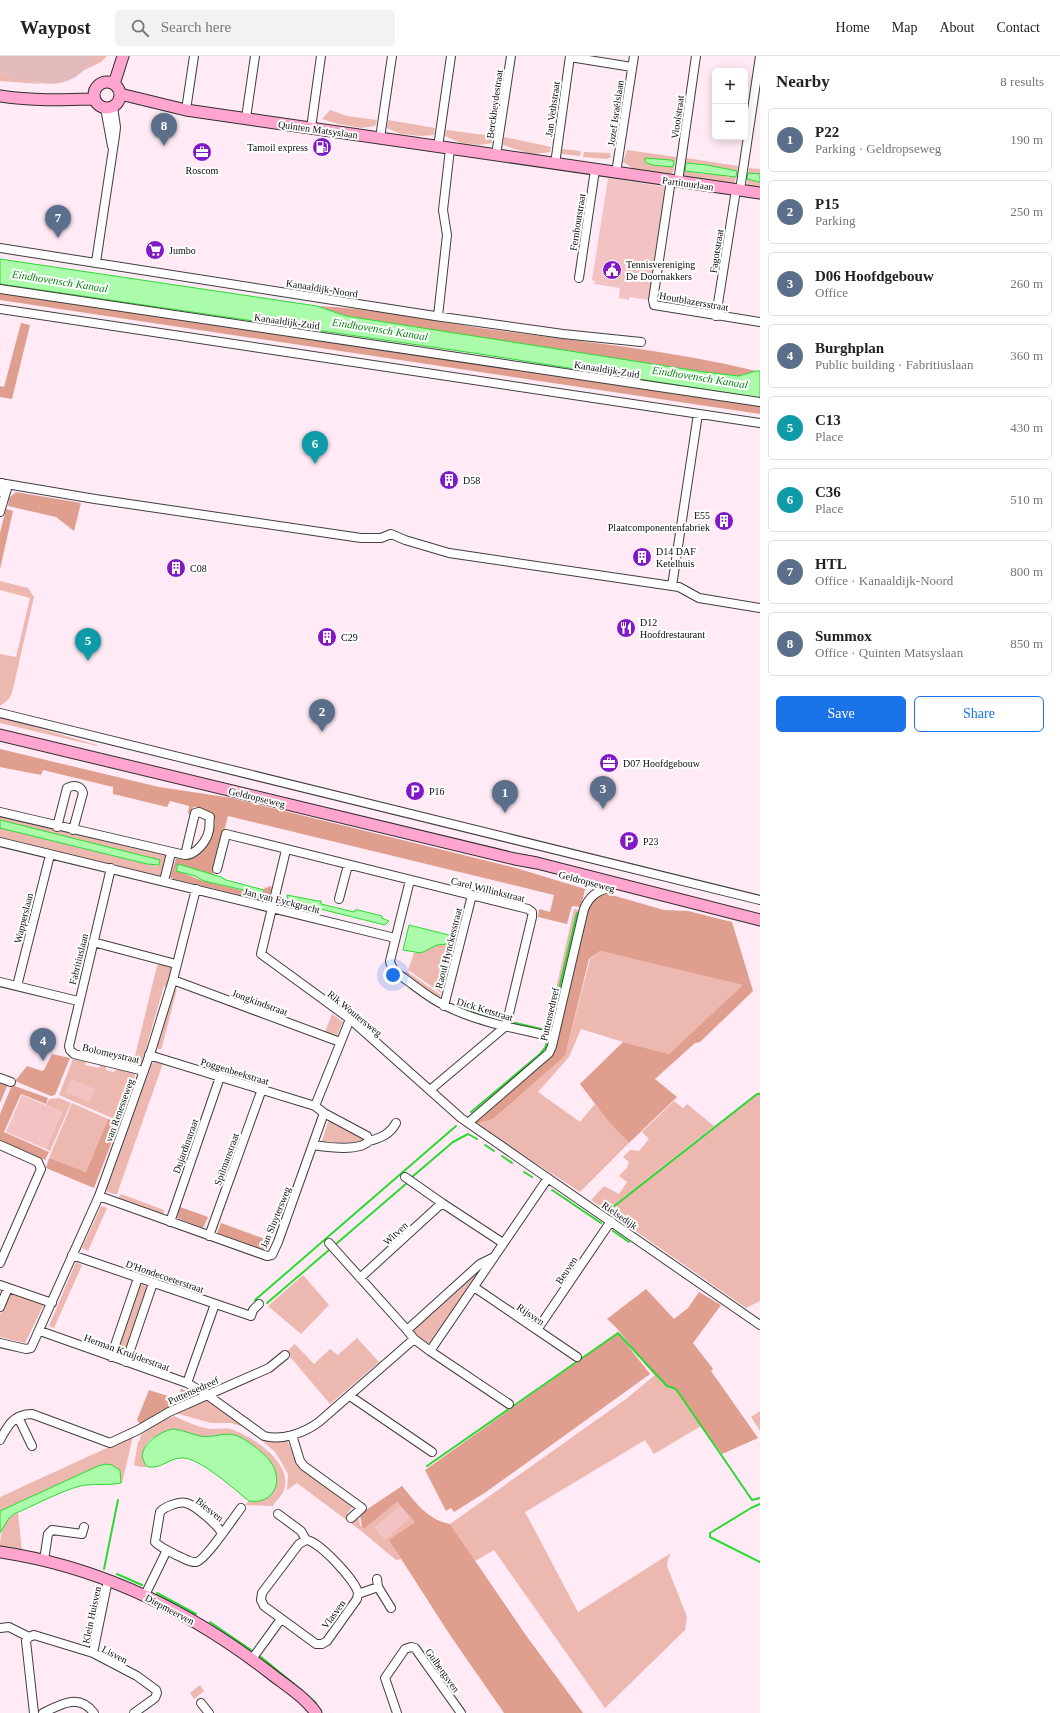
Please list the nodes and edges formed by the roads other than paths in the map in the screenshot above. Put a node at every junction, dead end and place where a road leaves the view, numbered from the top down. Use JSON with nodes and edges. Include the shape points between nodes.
{"nodes":[{"id":1,"x":119,"y":56,"type":"edge"},
{"id":2,"x":123,"y":56,"type":"edge"},
{"id":3,"x":194,"y":56,"type":"edge"},
{"id":4,"x":255,"y":56,"type":"edge"},
{"id":5,"x":321,"y":56,"type":"edge"},
{"id":6,"x":392,"y":56,"type":"edge"},
{"id":7,"x":451,"y":56,"type":"edge"},
{"id":8,"x":511,"y":56,"type":"edge"},
{"id":9,"x":634,"y":56,"type":"edge"},
{"id":10,"x":696,"y":56,"type":"edge"},
{"id":11,"x":760,"y":56,"type":"edge"},
{"id":12,"x":570,"y":57,"type":"edge"},
{"id":13,"x":632,"y":67,"type":"junction"},
{"id":14,"x":94,"y":95,"type":"junction"},
{"id":15,"x":0,"y":96,"type":"edge"},
{"id":16,"x":113,"y":96,"type":"junction"},
{"id":17,"x":186,"y":110,"type":"junction"},
{"id":18,"x":246,"y":118,"type":"junction"},
{"id":19,"x":310,"y":128,"type":"junction"},
{"id":20,"x":380,"y":138,"type":"junction"},
{"id":21,"x":438,"y":147,"type":"junction"},
{"id":22,"x":450,"y":149,"type":"junction"},
{"id":23,"x":496,"y":156,"type":"junction"},
{"id":24,"x":555,"y":164,"type":"junction"},
{"id":25,"x":595,"y":170,"type":"junction"},
{"id":26,"x":616,"y":173,"type":"junction"},
{"id":27,"x":675,"y":181,"type":"junction"},
{"id":28,"x":738,"y":190,"type":"junction"},
{"id":29,"x":760,"y":193,"type":"edge"},
{"id":30,"x":0,"y":248,"type":"edge"},
{"id":31,"x":96,"y":262,"type":"junction"},
{"id":32,"x":579,"y":278,"type":"dead end"},
{"id":33,"x":0,"y":289,"type":"edge"},
{"id":34,"x":0,"y":309,"type":"edge"},
{"id":35,"x":438,"y":316,"type":"junction"},
{"id":36,"x":716,"y":316,"type":"junction"},
{"id":37,"x":760,"y":322,"type":"edge"},
{"id":38,"x":641,"y":342,"type":"dead end"},
{"id":39,"x":760,"y":402,"type":"edge"},
{"id":40,"x":698,"y":414,"type":"junction"},
{"id":41,"x":760,"y":423,"type":"edge"},
{"id":42,"x":3,"y":484,"type":"edge"},
{"id":43,"x":0,"y":492,"type":"edge"},
{"id":44,"x":0,"y":512,"type":"edge"},
{"id":45,"x":672,"y":586,"type":"junction"},
{"id":46,"x":760,"y":608,"type":"edge"},
{"id":47,"x":0,"y":713,"type":"edge"},
{"id":48,"x":0,"y":735,"type":"edge"},
{"id":49,"x":0,"y":812,"type":"edge"},
{"id":50,"x":57,"y":827,"type":"junction"},
{"id":51,"x":74,"y":830,"type":"junction"},
{"id":52,"x":0,"y":842,"type":"edge"},
{"id":53,"x":286,"y":850,"type":"junction"},
{"id":54,"x":171,"y":853,"type":"junction"},
{"id":55,"x":50,"y":855,"type":"junction"},
{"id":56,"x":185,"y":856,"type":"junction"},
{"id":57,"x":515,"y":859,"type":"junction"},
{"id":58,"x":348,"y":865,"type":"junction"},
{"id":59,"x":111,"y":868,"type":"junction"},
{"id":60,"x":217,"y":869,"type":"dead end"},
{"id":61,"x":410,"y":880,"type":"junction"},
{"id":62,"x":164,"y":881,"type":"junction"},
{"id":63,"x":609,"y":888,"type":"junction"},
{"id":64,"x":196,"y":889,"type":"junction"},
{"id":65,"x":472,"y":895,"type":"junction"},
{"id":66,"x":661,"y":896,"type":"junction"},
{"id":67,"x":340,"y":899,"type":"dead end"},
{"id":68,"x":760,"y":900,"type":"edge"},
{"id":69,"x":272,"y":908,"type":"junction"},
{"id":70,"x":760,"y":920,"type":"edge"},
{"id":71,"x":395,"y":938,"type":"junction"},
{"id":72,"x":93,"y":942,"type":"junction"},
{"id":73,"x":176,"y":964,"type":"junction"},
{"id":74,"x":172,"y":980,"type":"junction"},
{"id":75,"x":0,"y":982,"type":"edge"},
{"id":76,"x":17,"y":986,"type":"junction"},
{"id":77,"x":78,"y":1001,"type":"junction"},
{"id":78,"x":444,"y":1006,"type":"junction"},
{"id":79,"x":350,"y":1020,"type":"junction"},
{"id":80,"x":506,"y":1026,"type":"junction"},
{"id":81,"x":554,"y":1038,"type":"junction"},
{"id":82,"x":340,"y":1042,"type":"junction"},
{"id":83,"x":74,"y":1054,"type":"joint"},
{"id":84,"x":149,"y":1055,"type":"junction"},
{"id":85,"x":144,"y":1071,"type":"junction"},
{"id":86,"x":220,"y":1077,"type":"junction"},
{"id":87,"x":0,"y":1078,"type":"edge"},
{"id":88,"x":12,"y":1082,"type":"dead end"},
{"id":89,"x":262,"y":1089,"type":"junction"},
{"id":90,"x":430,"y":1090,"type":"junction"},
{"id":91,"x":314,"y":1106,"type":"junction"},
{"id":92,"x":324,"y":1113,"type":"junction"},
{"id":93,"x":396,"y":1123,"type":"dead end"},
{"id":94,"x":468,"y":1123,"type":"junction"},
{"id":95,"x":369,"y":1141,"type":"junction"},
{"id":96,"x":0,"y":1145,"type":"edge"},
{"id":97,"x":314,"y":1145,"type":"junction"},
{"id":98,"x":405,"y":1177,"type":"dead end"},
{"id":99,"x":548,"y":1178,"type":"junction"},
{"id":100,"x":99,"y":1196,"type":"junction"},
{"id":101,"x":442,"y":1203,"type":"junction"},
{"id":102,"x":611,"y":1221,"type":"junction"},
{"id":103,"x":170,"y":1222,"type":"junction"},
{"id":104,"x":209,"y":1236,"type":"junction"},
{"id":105,"x":329,"y":1243,"type":"dead end"},
{"id":106,"x":503,"y":1243,"type":"junction"},
{"id":107,"x":72,"y":1255,"type":"junction"},
{"id":108,"x":494,"y":1258,"type":"junction"},
{"id":109,"x":0,"y":1263,"type":"edge"},
{"id":110,"x":138,"y":1278,"type":"junction"},
{"id":111,"x":360,"y":1278,"type":"junction"},
{"id":112,"x":153,"y":1283,"type":"junction"},
{"id":113,"x":0,"y":1285,"type":"edge"},
{"id":114,"x":474,"y":1287,"type":"junction"},
{"id":115,"x":8,"y":1288,"type":"junction"},
{"id":116,"x":52,"y":1304,"type":"junction"},
{"id":117,"x":215,"y":1304,"type":"junction"},
{"id":118,"x":259,"y":1304,"type":"dead end"},
{"id":119,"x":0,"y":1307,"type":"edge"},
{"id":120,"x":760,"y":1325,"type":"edge"},
{"id":121,"x":407,"y":1330,"type":"junction"},
{"id":122,"x":537,"y":1330,"type":"junction"},
{"id":123,"x":40,"y":1331,"type":"junction"},
{"id":124,"x":414,"y":1339,"type":"junction"},
{"id":125,"x":0,"y":1343,"type":"edge"},
{"id":126,"x":430,"y":1351,"type":"junction"},
{"id":127,"x":284,"y":1355,"type":"dead end"},
{"id":128,"x":111,"y":1356,"type":"junction"},
{"id":129,"x":577,"y":1357,"type":"dead end"},
{"id":130,"x":126,"y":1362,"type":"junction"},
{"id":131,"x":187,"y":1384,"type":"junction"},
{"id":132,"x":206,"y":1394,"type":"junction"},
{"id":133,"x":350,"y":1396,"type":"junction"},
{"id":134,"x":509,"y":1404,"type":"dead end"},
{"id":135,"x":18,"y":1417,"type":"junction"},
{"id":136,"x":292,"y":1435,"type":"junction"},
{"id":137,"x":0,"y":1440,"type":"edge"},
{"id":138,"x":32,"y":1446,"type":"dead end"},
{"id":139,"x":432,"y":1452,"type":"dead end"},
{"id":140,"x":241,"y":1508,"type":"dead end"},
{"id":141,"x":278,"y":1514,"type":"dead end"},
{"id":142,"x":351,"y":1518,"type":"dead end"},
{"id":143,"x":84,"y":1527,"type":"dead end"},
{"id":144,"x":222,"y":1534,"type":"junction"},
{"id":145,"x":306,"y":1540,"type":"junction"},
{"id":146,"x":167,"y":1550,"type":"junction"},
{"id":147,"x":0,"y":1552,"type":"edge"},
{"id":148,"x":44,"y":1560,"type":"junction"},
{"id":149,"x":108,"y":1580,"type":"junction"},
{"id":150,"x":358,"y":1594,"type":"junction"},
{"id":151,"x":145,"y":1595,"type":"junction"},
{"id":152,"x":391,"y":1608,"type":"dead end"},
{"id":153,"x":281,"y":1619,"type":"junction"},
{"id":154,"x":0,"y":1628,"type":"edge"},
{"id":155,"x":29,"y":1637,"type":"junction"},
{"id":156,"x":93,"y":1653,"type":"junction"},
{"id":157,"x":252,"y":1660,"type":"junction"},
{"id":158,"x":201,"y":1703,"type":"dead end"},
{"id":159,"x":34,"y":1713,"type":"edge"},
{"id":160,"x":43,"y":1713,"type":"edge"},
{"id":161,"x":94,"y":1713,"type":"edge"},
{"id":162,"x":134,"y":1713,"type":"edge"},
{"id":163,"x":209,"y":1713,"type":"edge"},
{"id":164,"x":316,"y":1713,"type":"edge"},
{"id":165,"x":397,"y":1713,"type":"edge"},
{"id":166,"x":461,"y":1713,"type":"edge"}],
"edges":[{"from":1,"to":16,"type":"street"},
{"from":2,"to":16,"type":"street"},
{"from":3,"to":17,"type":"street"},
{"from":4,"to":18,"type":"street"},
{"from":5,"to":19,"type":"street"},
{"from":6,"to":20,"type":"street"},
{"from":7,"to":21,"type":"street"},
{"from":8,"to":23,"type":"street","name":"Berckheydestraat"},
{"from":9,"to":13,"type":"street","name":"Jozef Israëlslaan"},
{"from":10,"to":27,"type":"street","name":"Vioolstraat"},
{"from":11,"to":28,"type":"street","name":"Fagotstraat"},
{"from":12,"to":13,"type":"street"},
{"from":12,"to":24,"type":"street","name":"Jan Vethstraat"},
{"from":13,"to":26,"type":"street","name":"Jozef Israëlslaan"},
{"from":14,"to":15,"type":"street","via":[[36,100]]},
{"from":14,"to":16,"type":"street","via":[[97,103]]},
{"from":14,"to":16,"type":"street","via":[[99,84]]},
{"from":16,"to":17,"type":"street","name":"Quinten Matsyslaan"},
{"from":16,"to":31,"type":"street","via":[[112,151]]},
{"from":17,"to":18,"type":"street","name":"Quinten Matsyslaan"},
{"from":18,"to":19,"type":"street","name":"Quinten Matsyslaan"},
{"from":19,"to":20,"type":"street","name":"Quinten Matsyslaan"},
{"from":20,"to":21,"type":"street","name":"Quinten Matsyslaan"},
{"from":21,"to":22,"type":"street","name":"Quinten Matsyslaan"},
{"from":22,"to":23,"type":"street","name":"Quinten Matsyslaan"},
{"from":22,"to":35,"type":"street","via":[[443,210],[447,235]]},
{"from":23,"to":24,"type":"street","name":"Quinten Matsyslaan"},
{"from":24,"to":25,"type":"street","name":"Quinten Matsyslaan"},
{"from":25,"to":26,"type":"street","name":"Quinten Matsyslaan"},
{"from":25,"to":32,"type":"street","name":"Fernhoutstraat"},
{"from":26,"to":27,"type":"street","name":"Partituurlaan"},
{"from":27,"to":28,"type":"street","name":"Partituurlaan"},
{"from":27,"to":36,"type":"street","name":"Houtblazersstraat","via":[[654,305]]},
{"from":28,"to":29,"type":"street","name":"Partituurlaan"},
{"from":28,"to":36,"type":"street","name":"Fagotstraat"},
{"from":30,"to":31,"type":"street","name":"Kanaaldijk-Noord"},
{"from":31,"to":35,"type":"street","name":"Kanaaldijk-Noord"},
{"from":33,"to":39,"type":"street","name":"Kanaaldijk-Zuid"},
{"from":34,"to":40,"type":"street"},
{"from":35,"to":38,"type":"street","name":"Kanaaldijk-Noord"},
{"from":36,"to":37,"type":"street","name":"Houtblazersstraat"},
{"from":40,"to":41,"type":"street"},
{"from":40,"to":45,"type":"street"},
{"from":42,"to":43,"type":"street"},
{"from":42,"to":44,"type":"street"},
{"from":42,"to":45,"type":"street","via":[[361,538],[381,538],[391,534],[449,553]]},
{"from":45,"to":46,"type":"street","via":[[699,598]]},
{"from":47,"to":68,"type":"street"},
{"from":48,"to":57,"type":"street","name":"Geldropseweg"},
{"from":49,"to":50,"type":"street"},
{"from":50,"to":51,"type":"street"},
{"from":50,"to":51,"type":"street","via":[[67,788],[74,786],[82,788],[83,793]]},
{"from":51,"to":54,"type":"street"},
{"from":52,"to":55,"type":"street","name":"Jan van Eyckgracht"},
{"from":53,"to":58,"type":"street","name":"Carel Willinkstraat"},
{"from":53,"to":60,"type":"street","name":"Carel Willinkstraat","via":[[226,834]]},
{"from":53,"to":69,"type":"street"},
{"from":54,"to":56,"type":"street"},
{"from":54,"to":62,"type":"street"},
{"from":55,"to":59,"type":"street","name":"Jan van Eyckgracht"},
{"from":55,"to":76,"type":"street","name":"Wapperslaan"},
{"from":56,"to":56,"type":"street","via":[[193,853],[203,843],[209,830],[210,817],[196,813]]},
{"from":57,"to":63,"type":"street","name":"Geldropseweg","via":[[536,868]]},
{"from":57,"to":66,"type":"street","name":"Geldropseweg","via":[[544,864]]},
{"from":58,"to":61,"type":"street","name":"Carel Willinkstraat"},
{"from":58,"to":67,"type":"street"},
{"from":59,"to":62,"type":"street","name":"Jan van Eyckgracht"},
{"from":59,"to":72,"type":"street","name":"Fabritiuslaan"},
{"from":61,"to":65,"type":"street","name":"Carel Willinkstraat"},
{"from":61,"to":71,"type":"street","name":"Dick Ketstraat"},
{"from":62,"to":64,"type":"street","name":"Jan van Eyckgracht"},
{"from":63,"to":66,"type":"street","name":"Geldropseweg"},
{"from":63,"to":81,"type":"street","name":"Puttensedreef","via":[[592,895],[584,910]]},
{"from":64,"to":69,"type":"street","name":"Jan van Eyckgracht"},
{"from":64,"to":73,"type":"street","name":"van Renesseweg"},
{"from":65,"to":78,"type":"street","name":"Raoul Hynckesstraat"},
{"from":65,"to":80,"type":"street","name":"Carel Willinkstraat","via":[[532,912]]},
{"from":66,"to":70,"type":"street","name":"Geldropseweg"},
{"from":69,"to":71,"type":"street","name":"Jan van Eyckgracht"},
{"from":69,"to":79,"type":"street","name":"Rik Woutersweg","via":[[261,954]]},
{"from":71,"to":78,"type":"street","name":"Dick Ketstraat","via":[[390,961],[394,969]]},
{"from":72,"to":73,"type":"street"},
{"from":72,"to":77,"type":"street","name":"Fabritiuslaan"},
{"from":73,"to":74,"type":"street","name":"van Renesseweg"},
{"from":74,"to":82,"type":"street","name":"Jongkindstraat"},
{"from":74,"to":84,"type":"street","name":"van Renesseweg"},
{"from":75,"to":76,"type":"street"},
{"from":76,"to":77,"type":"street"},
{"from":77,"to":83,"type":"street","name":"Fabritiuslaan","via":[[69,1046]]},
{"from":78,"to":80,"type":"street","name":"Dick Ketstraat"},
{"from":79,"to":82,"type":"street"},
{"from":79,"to":90,"type":"street","name":"Rik Woutersweg"},
{"from":80,"to":81,"type":"street","name":"Dick Ketstraat"},
{"from":80,"to":90,"type":"street"},
{"from":81,"to":94,"type":"street","name":"Puttensedreef","via":[[546,1057]]},
{"from":82,"to":91,"type":"street"},
{"from":83,"to":85,"type":"street","name":"Bolomeystraat"},
{"from":84,"to":85,"type":"street","name":"van Renesseweg"},
{"from":84,"to":86,"type":"street","name":"Poggenbeekstraat"},
{"from":85,"to":100,"type":"street","name":"van Renesseweg"},
{"from":86,"to":89,"type":"street","name":"Poggenbeekstraat"},
{"from":86,"to":103,"type":"street","name":"Dujardinstraat"},
{"from":87,"to":88,"type":"street"},
{"from":89,"to":91,"type":"street","name":"Poggenbeekstraat"},
{"from":89,"to":104,"type":"street","name":"Spilmanstraat"},
{"from":90,"to":94,"type":"street","name":"Rik Woutersweg"},
{"from":91,"to":92,"type":"street"},
{"from":92,"to":95,"type":"street","via":[[366,1136]]},
{"from":92,"to":97,"type":"street","name":"Jan Sluytersweg"},
{"from":93,"to":95,"type":"street","via":[[382,1138]]},
{"from":94,"to":99,"type":"street","name":"Rielsedijk"},
{"from":95,"to":97,"type":"street","via":[[365,1146],[357,1148]]},
{"from":96,"to":109,"type":"street","via":[[38,1162],[41,1166]]},
{"from":97,"to":104,"type":"street","name":"Jan Sluytersweg","via":[[272,1255],[267,1256]]},
{"from":98,"to":101,"type":"street"},
{"from":99,"to":102,"type":"street","name":"Rielsedijk"},
{"from":99,"to":106,"type":"street"},
{"from":100,"to":103,"type":"street","name":"Jan Sluytersweg"},
{"from":100,"to":107,"type":"street","name":"van Renesseweg"},
{"from":101,"to":106,"type":"street"},
{"from":101,"to":111,"type":"street","name":"Witven"},
{"from":102,"to":120,"type":"street","name":"Rielsedijk"},
{"from":102,"to":122,"type":"street","name":"Beuven"},
{"from":103,"to":104,"type":"street","name":"Jan Sluytersweg"},
{"from":105,"to":111,"type":"street"},
{"from":106,"to":108,"type":"street"},
{"from":107,"to":110,"type":"street","name":"D'Hondecoeterstraat"},
{"from":107,"to":116,"type":"street","name":"van Renesseweg"},
{"from":108,"to":114,"type":"street"},
{"from":108,"to":121,"type":"street","via":[[480,1264]]},
{"from":110,"to":112,"type":"street","name":"D'Hondecoeterstraat"},
{"from":110,"to":128,"type":"street"},
{"from":111,"to":121,"type":"street"},
{"from":112,"to":117,"type":"street","name":"D'Hondecoeterstraat"},
{"from":112,"to":130,"type":"street"},
{"from":113,"to":115,"type":"street"},
{"from":114,"to":122,"type":"street","name":"Rijsven"},
{"from":114,"to":126,"type":"street"},
{"from":115,"to":116,"type":"street"},
{"from":115,"to":119,"type":"street"},
{"from":116,"to":123,"type":"street","name":"van Renesseweg"},
{"from":117,"to":118,"type":"street","name":"D'Hondecoeterstraat","via":[[251,1316]]},
{"from":117,"to":131,"type":"street"},
{"from":121,"to":124,"type":"street"},
{"from":122,"to":129,"type":"street","name":"Rijsven"},
{"from":123,"to":125,"type":"street","name":"van Renesseweg","via":[[31,1348]]},
{"from":123,"to":128,"type":"street","name":"Herman Kruijderstraat"},
{"from":124,"to":126,"type":"street"},
{"from":124,"to":133,"type":"street"},
{"from":126,"to":134,"type":"street"},
{"from":127,"to":132,"type":"street","name":"Puttensedreef","via":[[269,1368]]},
{"from":128,"to":130,"type":"street","name":"Herman Kruijderstraat"},
{"from":130,"to":131,"type":"street","name":"Herman Kruijderstraat"},
{"from":131,"to":132,"type":"street","name":"Herman Kruijderstraat"},
{"from":132,"to":135,"type":"street","name":"Puttensedreef","via":[[110,1443],[32,1414]]},
{"from":132,"to":136,"type":"street","via":[[264,1436],[280,1438]]},
{"from":133,"to":136,"type":"street","via":[[312,1428]]},
{"from":133,"to":139,"type":"street"},
{"from":135,"to":137,"type":"street","via":[[12,1420]]},
{"from":135,"to":138,"type":"street"},
{"from":136,"to":142,"type":"street","via":[[304,1466],[362,1508]]},
{"from":140,"to":144,"type":"street","name":"Biesven"},
{"from":141,"to":145,"type":"street","via":[[301,1531]]},
{"from":143,"to":148,"type":"street","via":[[82,1534],[52,1530],[48,1534]]},
{"from":144,"to":146,"type":"street","name":"Biesven","via":[[198,1562],[192,1562]]},
{"from":144,"to":146,"type":"street","name":"Biesven","via":[[216,1525],[186,1503],[162,1508],[155,1537],[159,1546]]},
{"from":145,"to":150,"type":"street","via":[[313,1542],[331,1556]]},
{"from":145,"to":153,"type":"street","name":"Vlasven","via":[[299,1544],[262,1593],[261,1600],[264,1606]]},
{"from":146,"to":151,"type":"street"},
{"from":147,"to":148,"type":"street","name":"Diepmeerven"},
{"from":148,"to":149,"type":"street","name":"Diepmeerven"},
{"from":149,"to":151,"type":"street","name":"Diepmeerven"},
{"from":149,"to":156,"type":"street","name":"Klein Huisven"},
{"from":150,"to":152,"type":"street","via":[[377,1583]]},
{"from":150,"to":153,"type":"street","name":"Vlasven","via":[[327,1641],[322,1644],[316,1644]]},
{"from":151,"to":157,"type":"street","name":"Diepmeerven","via":[[210,1630]]},
{"from":153,"to":157,"type":"street"},
{"from":154,"to":155,"type":"street","name":"Lisven","via":[[9,1627]]},
{"from":155,"to":156,"type":"street","name":"Lisven","via":[[34,1636]]},
{"from":155,"to":159,"type":"street","via":[[26,1641]]},
{"from":156,"to":162,"type":"street","name":"Lisven","via":[[137,1676],[156,1690],[155,1698]]},
{"from":157,"to":164,"type":"street","name":"Diepmeerven","via":[[297,1694]]},
{"from":158,"to":163,"type":"street"},
{"from":160,"to":161,"type":"street","via":[[63,1704],[82,1702]]},
{"from":165,"to":166,"type":"street","name":"Gulbergsven","via":[[385,1678],[405,1649],[411,1647],[415,1648]]}]}
